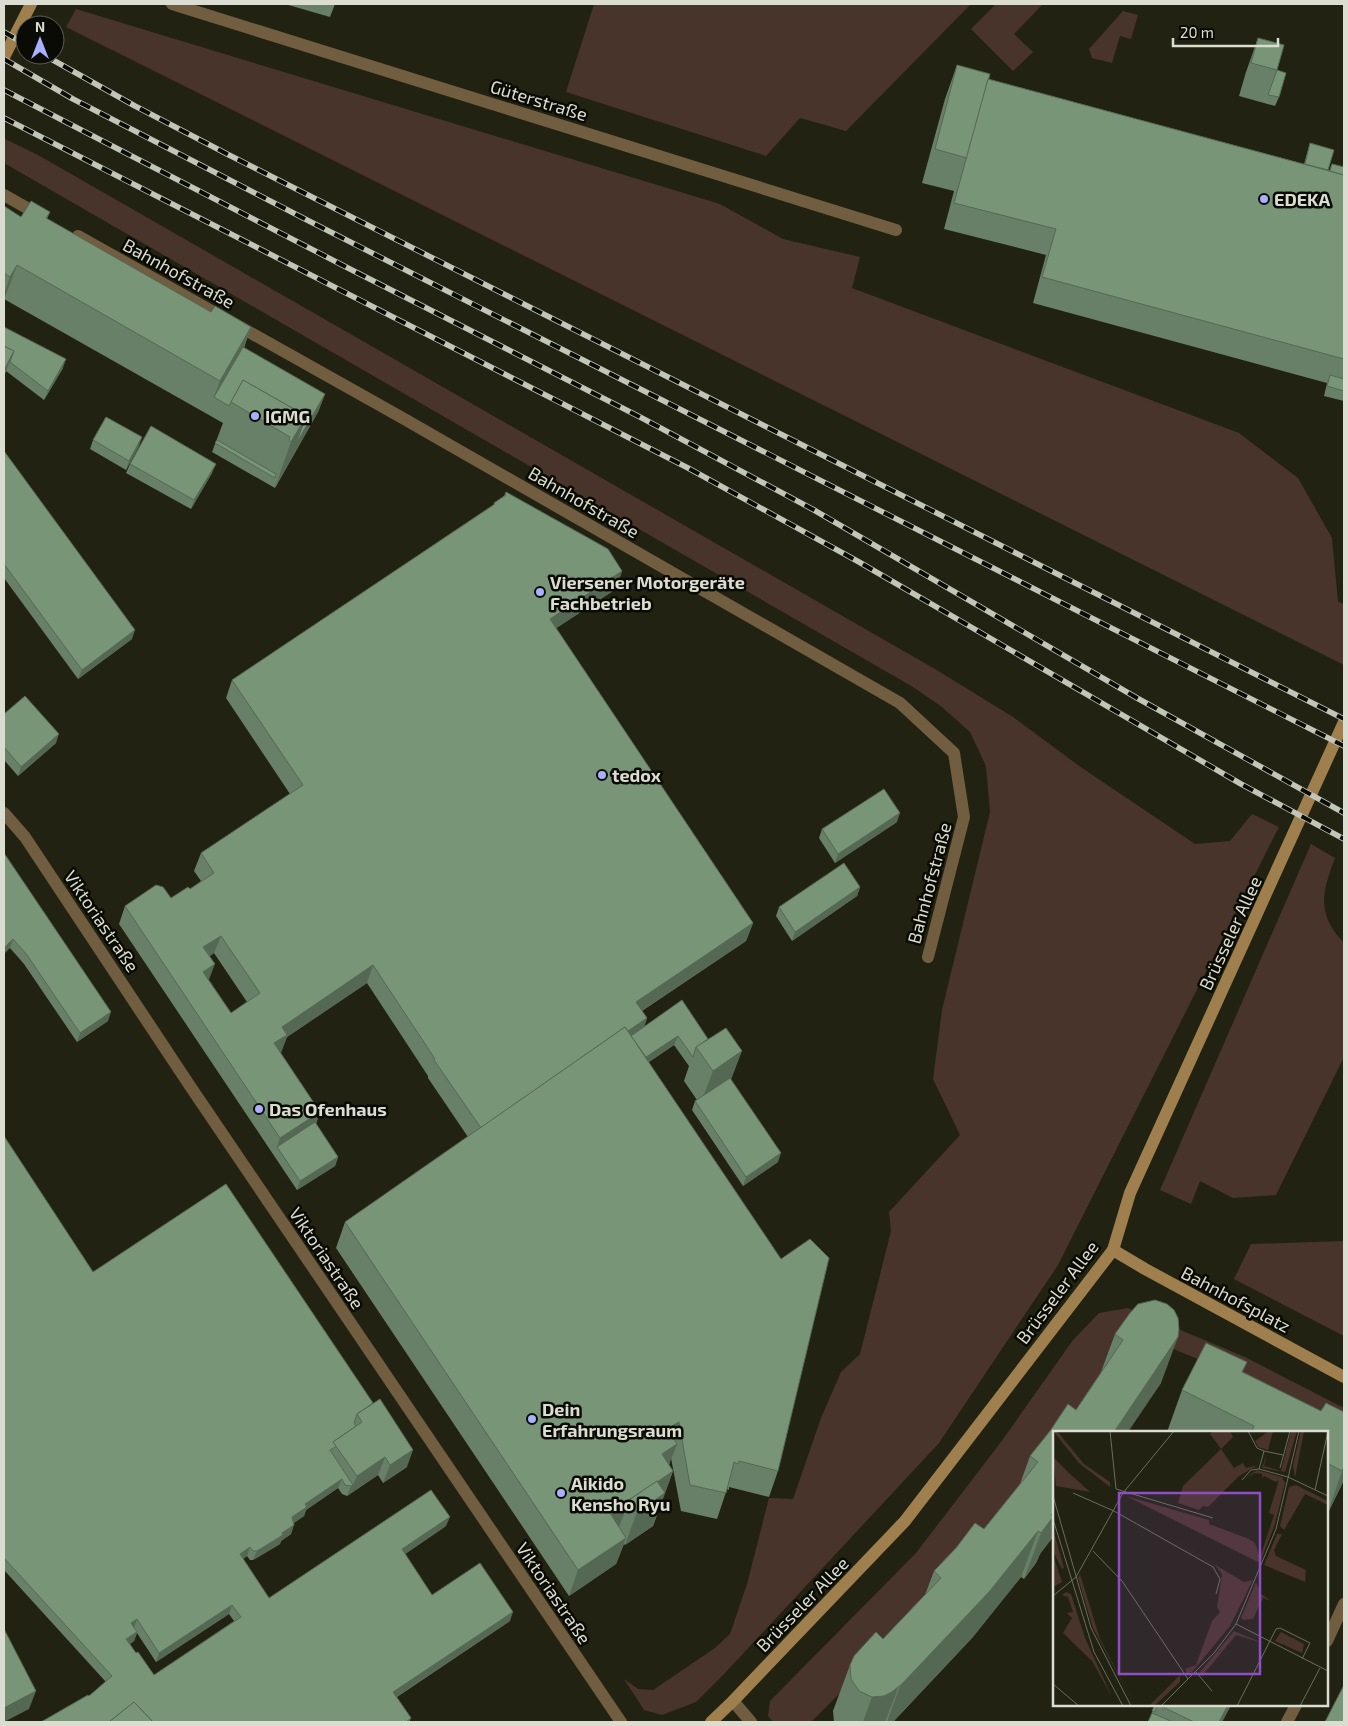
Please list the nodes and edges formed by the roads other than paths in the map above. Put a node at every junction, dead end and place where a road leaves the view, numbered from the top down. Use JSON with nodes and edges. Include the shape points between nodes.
{"nodes":[{"id":1,"x":31,"y":4,"type":"edge"},
{"id":2,"x":172,"y":4,"type":"edge"},
{"id":3,"x":4,"y":57,"type":"edge"},
{"id":4,"x":4,"y":195,"type":"edge"},
{"id":5,"x":896,"y":230,"type":"dead end"},
{"id":6,"x":1344,"y":722,"type":"edge"},
{"id":7,"x":4,"y":813,"type":"edge"},
{"id":8,"x":928,"y":957,"type":"dead end"},
{"id":9,"x":1113,"y":1250,"type":"junction"},
{"id":10,"x":1344,"y":1377,"type":"edge"},
{"id":11,"x":1344,"y":1604,"type":"edge"},
{"id":12,"x":1328,"y":1638,"type":"edge"},
{"id":13,"x":734,"y":1702,"type":"junction"},
{"id":14,"x":1296,"y":1706,"type":"edge"},
{"id":15,"x":621,"y":1722,"type":"edge"},
{"id":16,"x":710,"y":1722,"type":"edge"},
{"id":17,"x":751,"y":1722,"type":"edge"},
{"id":18,"x":1288,"y":1722,"type":"edge"}],
"edges":[{"from":1,"to":3,"type":"main road"},
{"from":2,"to":5,"type":"street","name":"Güterstraße"},
{"from":4,"to":8,"type":"street","name":"Bahnhofstraße","via":[[400,416],[900,703],[954,753],[964,817]]},
{"from":6,"to":9,"type":"main road","name":"Brüsseler Allee","via":[[1130,1193]]},
{"from":7,"to":15,"type":"street","name":"Viktoriastraße","via":[[25,837]]},
{"from":9,"to":10,"type":"main road","name":"Bahnhofsplatz"},
{"from":9,"to":13,"type":"main road","name":"Brüsseler Allee","via":[[905,1521]]},
{"from":11,"to":12,"type":"street"},
{"from":13,"to":16,"type":"main road","name":"Brüsseler Allee"},
{"from":13,"to":17,"type":"street"},
{"from":14,"to":18,"type":"street"}]}
